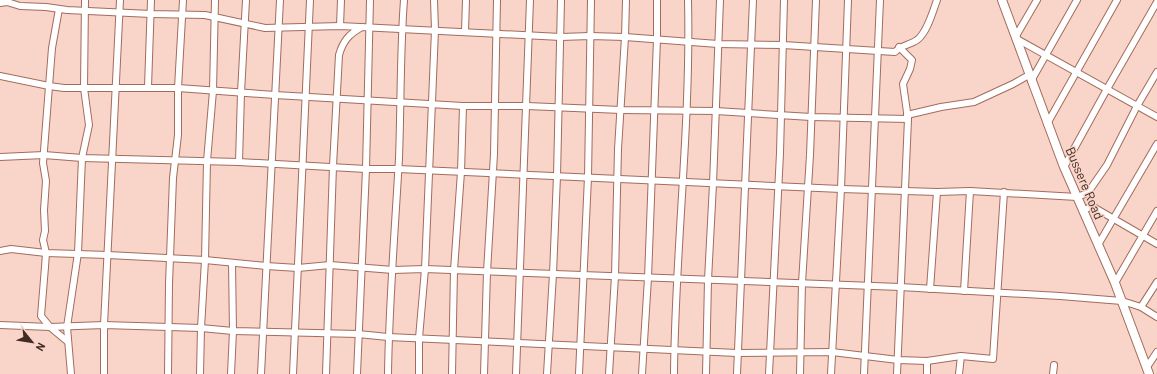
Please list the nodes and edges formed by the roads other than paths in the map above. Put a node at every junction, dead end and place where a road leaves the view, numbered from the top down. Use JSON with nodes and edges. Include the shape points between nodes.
{"nodes":[{"id":1,"x":85,"y":0,"type":"edge"},
{"id":2,"x":120,"y":0,"type":"edge"},
{"id":3,"x":151,"y":0,"type":"edge"},
{"id":4,"x":183,"y":0,"type":"edge"},
{"id":5,"x":214,"y":0,"type":"edge"},
{"id":6,"x":246,"y":0,"type":"edge"},
{"id":7,"x":280,"y":0,"type":"edge"},
{"id":8,"x":310,"y":0,"type":"edge"},
{"id":9,"x":341,"y":0,"type":"edge"},
{"id":10,"x":370,"y":0,"type":"edge"},
{"id":11,"x":404,"y":0,"type":"edge"},
{"id":12,"x":434,"y":0,"type":"edge"},
{"id":13,"x":466,"y":0,"type":"edge"},
{"id":14,"x":497,"y":0,"type":"edge"},
{"id":15,"x":530,"y":0,"type":"edge"},
{"id":16,"x":561,"y":0,"type":"edge"},
{"id":17,"x":591,"y":0,"type":"edge"},
{"id":18,"x":626,"y":0,"type":"edge"},
{"id":19,"x":657,"y":0,"type":"edge"},
{"id":20,"x":688,"y":0,"type":"edge"},
{"id":21,"x":720,"y":0,"type":"edge"},
{"id":22,"x":753,"y":0,"type":"edge"},
{"id":23,"x":784,"y":0,"type":"edge"},
{"id":24,"x":816,"y":0,"type":"edge"},
{"id":25,"x":848,"y":0,"type":"edge"},
{"id":26,"x":880,"y":0,"type":"edge"},
{"id":27,"x":938,"y":0,"type":"edge"},
{"id":28,"x":1002,"y":0,"type":"edge"},
{"id":29,"x":1037,"y":0,"type":"edge"},
{"id":30,"x":1077,"y":0,"type":"edge"},
{"id":31,"x":1118,"y":0,"type":"edge"},
{"id":32,"x":1152,"y":0,"type":"edge"},
{"id":33,"x":6,"y":1,"type":"edge"},
{"id":34,"x":1157,"y":2,"type":"edge"},
{"id":35,"x":0,"y":3,"type":"edge"},
{"id":36,"x":21,"y":3,"type":"edge"},
{"id":37,"x":59,"y":9,"type":"junction"},
{"id":38,"x":85,"y":10,"type":"junction"},
{"id":39,"x":119,"y":12,"type":"junction"},
{"id":40,"x":151,"y":14,"type":"junction"},
{"id":41,"x":181,"y":14,"type":"junction"},
{"id":42,"x":215,"y":17,"type":"junction"},
{"id":43,"x":245,"y":24,"type":"junction"},
{"id":44,"x":309,"y":26,"type":"junction"},
{"id":45,"x":340,"y":26,"type":"junction"},
{"id":46,"x":362,"y":27,"type":"junction"},
{"id":47,"x":371,"y":27,"type":"junction"},
{"id":48,"x":280,"y":28,"type":"junction"},
{"id":49,"x":402,"y":29,"type":"junction"},
{"id":50,"x":435,"y":30,"type":"junction"},
{"id":51,"x":465,"y":31,"type":"junction"},
{"id":52,"x":497,"y":34,"type":"junction"},
{"id":53,"x":529,"y":36,"type":"junction"},
{"id":54,"x":590,"y":36,"type":"junction"},
{"id":55,"x":561,"y":37,"type":"junction"},
{"id":56,"x":625,"y":37,"type":"junction"},
{"id":57,"x":657,"y":38,"type":"junction"},
{"id":58,"x":1016,"y":38,"type":"junction"},
{"id":59,"x":689,"y":42,"type":"junction"},
{"id":60,"x":718,"y":44,"type":"junction"},
{"id":61,"x":752,"y":46,"type":"junction"},
{"id":62,"x":783,"y":46,"type":"junction"},
{"id":63,"x":814,"y":47,"type":"junction"},
{"id":64,"x":899,"y":47,"type":"junction"},
{"id":65,"x":846,"y":49,"type":"junction"},
{"id":66,"x":878,"y":51,"type":"junction"},
{"id":67,"x":1046,"y":54,"type":"junction"},
{"id":68,"x":1157,"y":72,"type":"edge"},
{"id":69,"x":1077,"y":73,"type":"junction"},
{"id":70,"x":0,"y":76,"type":"edge"},
{"id":71,"x":1030,"y":78,"type":"junction"},
{"id":72,"x":48,"y":86,"type":"junction"},
{"id":73,"x":117,"y":87,"type":"junction"},
{"id":74,"x":148,"y":87,"type":"junction"},
{"id":75,"x":84,"y":88,"type":"junction"},
{"id":76,"x":178,"y":88,"type":"junction"},
{"id":77,"x":1107,"y":88,"type":"junction"},
{"id":78,"x":213,"y":91,"type":"junction"},
{"id":79,"x":240,"y":93,"type":"junction"},
{"id":80,"x":275,"y":96,"type":"junction"},
{"id":81,"x":305,"y":97,"type":"junction"},
{"id":82,"x":336,"y":98,"type":"junction"},
{"id":83,"x":368,"y":100,"type":"junction"},
{"id":84,"x":401,"y":102,"type":"junction"},
{"id":85,"x":431,"y":104,"type":"junction"},
{"id":86,"x":462,"y":106,"type":"junction"},
{"id":87,"x":495,"y":106,"type":"junction"},
{"id":88,"x":527,"y":106,"type":"junction"},
{"id":89,"x":1137,"y":106,"type":"junction"},
{"id":90,"x":559,"y":107,"type":"junction"},
{"id":91,"x":589,"y":109,"type":"junction"},
{"id":92,"x":621,"y":110,"type":"junction"},
{"id":93,"x":654,"y":110,"type":"junction"},
{"id":94,"x":686,"y":111,"type":"junction"},
{"id":95,"x":716,"y":111,"type":"junction"},
{"id":96,"x":748,"y":113,"type":"junction"},
{"id":97,"x":781,"y":114,"type":"junction"},
{"id":98,"x":811,"y":117,"type":"junction"},
{"id":99,"x":908,"y":117,"type":"junction"},
{"id":100,"x":1157,"y":117,"type":"edge"},
{"id":101,"x":844,"y":118,"type":"junction"},
{"id":102,"x":875,"y":118,"type":"junction"},
{"id":103,"x":1047,"y":124,"type":"junction"},
{"id":104,"x":1157,"y":144,"type":"edge"},
{"id":105,"x":44,"y":155,"type":"junction"},
{"id":106,"x":0,"y":157,"type":"edge"},
{"id":107,"x":82,"y":158,"type":"junction"},
{"id":108,"x":112,"y":158,"type":"junction"},
{"id":109,"x":175,"y":160,"type":"junction"},
{"id":110,"x":207,"y":161,"type":"junction"},
{"id":111,"x":239,"y":162,"type":"junction"},
{"id":112,"x":272,"y":164,"type":"junction"},
{"id":113,"x":302,"y":165,"type":"junction"},
{"id":114,"x":333,"y":166,"type":"junction"},
{"id":115,"x":1064,"y":167,"type":"junction"},
{"id":116,"x":366,"y":169,"type":"junction"},
{"id":117,"x":398,"y":169,"type":"junction"},
{"id":118,"x":428,"y":170,"type":"junction"},
{"id":119,"x":461,"y":172,"type":"junction"},
{"id":120,"x":492,"y":173,"type":"junction"},
{"id":121,"x":523,"y":174,"type":"junction"},
{"id":122,"x":557,"y":176,"type":"junction"},
{"id":123,"x":588,"y":177,"type":"junction"},
{"id":124,"x":618,"y":178,"type":"junction"},
{"id":125,"x":652,"y":180,"type":"junction"},
{"id":126,"x":683,"y":182,"type":"junction"},
{"id":127,"x":713,"y":184,"type":"junction"},
{"id":128,"x":745,"y":185,"type":"junction"},
{"id":129,"x":778,"y":186,"type":"junction"},
{"id":130,"x":808,"y":187,"type":"junction"},
{"id":131,"x":842,"y":189,"type":"junction"},
{"id":132,"x":873,"y":190,"type":"junction"},
{"id":133,"x":904,"y":190,"type":"junction"},
{"id":134,"x":970,"y":191,"type":"junction"},
{"id":135,"x":937,"y":192,"type":"junction"},
{"id":136,"x":1004,"y":192,"type":"junction"},
{"id":137,"x":1077,"y":197,"type":"junction"},
{"id":138,"x":1083,"y":211,"type":"junction"},
{"id":139,"x":1157,"y":211,"type":"edge"},
{"id":140,"x":1114,"y":219,"type":"junction"},
{"id":141,"x":1142,"y":236,"type":"junction"},
{"id":142,"x":1157,"y":244,"type":"edge"},
{"id":143,"x":1098,"y":245,"type":"junction"},
{"id":144,"x":0,"y":251,"type":"edge"},
{"id":145,"x":46,"y":253,"type":"junction"},
{"id":146,"x":78,"y":253,"type":"junction"},
{"id":147,"x":108,"y":255,"type":"junction"},
{"id":148,"x":171,"y":259,"type":"junction"},
{"id":149,"x":205,"y":260,"type":"junction"},
{"id":150,"x":232,"y":263,"type":"junction"},
{"id":151,"x":330,"y":265,"type":"junction"},
{"id":152,"x":266,"y":266,"type":"junction"},
{"id":153,"x":362,"y":267,"type":"junction"},
{"id":154,"x":298,"y":268,"type":"junction"},
{"id":155,"x":425,"y":269,"type":"junction"},
{"id":156,"x":392,"y":270,"type":"junction"},
{"id":157,"x":454,"y":270,"type":"junction"},
{"id":158,"x":487,"y":272,"type":"junction"},
{"id":159,"x":520,"y":273,"type":"junction"},
{"id":160,"x":553,"y":274,"type":"junction"},
{"id":161,"x":583,"y":275,"type":"junction"},
{"id":162,"x":615,"y":276,"type":"junction"},
{"id":163,"x":648,"y":278,"type":"junction"},
{"id":164,"x":676,"y":279,"type":"junction"},
{"id":165,"x":708,"y":280,"type":"junction"},
{"id":166,"x":740,"y":281,"type":"junction"},
{"id":167,"x":774,"y":282,"type":"junction"},
{"id":168,"x":1157,"y":282,"type":"edge"},
{"id":169,"x":802,"y":283,"type":"junction"},
{"id":170,"x":1115,"y":283,"type":"junction"},
{"id":171,"x":836,"y":284,"type":"junction"},
{"id":172,"x":868,"y":286,"type":"junction"},
{"id":173,"x":900,"y":287,"type":"junction"},
{"id":174,"x":930,"y":289,"type":"junction"},
{"id":175,"x":964,"y":290,"type":"junction"},
{"id":176,"x":998,"y":292,"type":"junction"},
{"id":177,"x":1122,"y":301,"type":"junction"},
{"id":178,"x":1141,"y":308,"type":"junction"},
{"id":179,"x":1157,"y":317,"type":"edge"},
{"id":180,"x":0,"y":325,"type":"edge"},
{"id":181,"x":104,"y":325,"type":"junction"},
{"id":182,"x":50,"y":327,"type":"junction"},
{"id":183,"x":67,"y":327,"type":"junction"},
{"id":184,"x":170,"y":327,"type":"junction"},
{"id":185,"x":201,"y":328,"type":"junction"},
{"id":186,"x":233,"y":331,"type":"junction"},
{"id":187,"x":262,"y":332,"type":"junction"},
{"id":188,"x":294,"y":333,"type":"junction"},
{"id":189,"x":326,"y":334,"type":"junction"},
{"id":190,"x":358,"y":334,"type":"junction"},
{"id":191,"x":388,"y":337,"type":"junction"},
{"id":192,"x":419,"y":338,"type":"junction"},
{"id":193,"x":453,"y":340,"type":"junction"},
{"id":194,"x":485,"y":340,"type":"junction"},
{"id":195,"x":68,"y":342,"type":"junction"},
{"id":196,"x":517,"y":343,"type":"junction"},
{"id":197,"x":548,"y":344,"type":"junction"},
{"id":198,"x":579,"y":345,"type":"junction"},
{"id":199,"x":610,"y":347,"type":"junction"},
{"id":200,"x":643,"y":348,"type":"junction"},
{"id":201,"x":674,"y":349,"type":"junction"},
{"id":202,"x":707,"y":351,"type":"junction"},
{"id":203,"x":770,"y":352,"type":"junction"},
{"id":204,"x":801,"y":352,"type":"junction"},
{"id":205,"x":832,"y":352,"type":"junction"},
{"id":206,"x":1157,"y":352,"type":"edge"},
{"id":207,"x":737,"y":353,"type":"junction"},
{"id":208,"x":865,"y":355,"type":"junction"},
{"id":209,"x":961,"y":356,"type":"junction"},
{"id":210,"x":898,"y":360,"type":"junction"},
{"id":211,"x":927,"y":361,"type":"junction"},
{"id":212,"x":1054,"y":365,"type":"dead end"},
{"id":213,"x":1148,"y":370,"type":"edge"},
{"id":214,"x":71,"y":374,"type":"edge"},
{"id":215,"x":104,"y":374,"type":"edge"},
{"id":216,"x":168,"y":374,"type":"edge"},
{"id":217,"x":200,"y":374,"type":"edge"},
{"id":218,"x":231,"y":374,"type":"edge"},
{"id":219,"x":261,"y":374,"type":"edge"},
{"id":220,"x":293,"y":374,"type":"edge"},
{"id":221,"x":326,"y":374,"type":"edge"},
{"id":222,"x":357,"y":374,"type":"edge"},
{"id":223,"x":388,"y":374,"type":"edge"},
{"id":224,"x":419,"y":374,"type":"edge"},
{"id":225,"x":452,"y":374,"type":"edge"},
{"id":226,"x":484,"y":374,"type":"edge"},
{"id":227,"x":516,"y":374,"type":"edge"},
{"id":228,"x":547,"y":374,"type":"edge"},
{"id":229,"x":579,"y":374,"type":"edge"},
{"id":230,"x":609,"y":374,"type":"edge"},
{"id":231,"x":642,"y":374,"type":"edge"},
{"id":232,"x":674,"y":374,"type":"edge"},
{"id":233,"x":706,"y":374,"type":"edge"},
{"id":234,"x":736,"y":374,"type":"edge"},
{"id":235,"x":769,"y":374,"type":"edge"},
{"id":236,"x":800,"y":374,"type":"edge"},
{"id":237,"x":831,"y":374,"type":"edge"},
{"id":238,"x":864,"y":374,"type":"edge"},
{"id":239,"x":897,"y":374,"type":"edge"},
{"id":240,"x":927,"y":374,"type":"edge"},
{"id":241,"x":959,"y":374,"type":"edge"},
{"id":242,"x":1054,"y":374,"type":"edge"}],
"edges":[{"from":1,"to":38,"type":"street"},
{"from":2,"to":39,"type":"street"},
{"from":3,"to":40,"type":"street"},
{"from":4,"to":41,"type":"street"},
{"from":5,"to":42,"type":"street"},
{"from":6,"to":43,"type":"street"},
{"from":7,"to":48,"type":"street"},
{"from":8,"to":44,"type":"street"},
{"from":9,"to":45,"type":"street"},
{"from":10,"to":47,"type":"street"},
{"from":11,"to":49,"type":"street"},
{"from":12,"to":50,"type":"street"},
{"from":13,"to":51,"type":"street"},
{"from":14,"to":52,"type":"street"},
{"from":15,"to":53,"type":"street"},
{"from":16,"to":55,"type":"street"},
{"from":17,"to":54,"type":"street"},
{"from":18,"to":56,"type":"street"},
{"from":19,"to":57,"type":"street"},
{"from":20,"to":59,"type":"street"},
{"from":21,"to":60,"type":"street"},
{"from":22,"to":61,"type":"street"},
{"from":23,"to":62,"type":"street"},
{"from":24,"to":63,"type":"street"},
{"from":25,"to":65,"type":"street"},
{"from":26,"to":66,"type":"street"},
{"from":27,"to":64,"type":"street","via":[[919,38],[913,43]]},
{"from":28,"to":58,"type":"main road","name":"Bussere Road"},
{"from":29,"to":58,"type":"street"},
{"from":30,"to":67,"type":"street"},
{"from":31,"to":69,"type":"street"},
{"from":32,"to":34,"type":"street"},
{"from":33,"to":35,"type":"street"},
{"from":33,"to":36,"type":"street"},
{"from":34,"to":77,"type":"street"},
{"from":36,"to":37,"type":"street"},
{"from":37,"to":38,"type":"street"},
{"from":37,"to":72,"type":"street"},
{"from":38,"to":39,"type":"street"},
{"from":38,"to":75,"type":"street"},
{"from":39,"to":40,"type":"street"},
{"from":39,"to":73,"type":"street"},
{"from":40,"to":41,"type":"street"},
{"from":40,"to":74,"type":"street"},
{"from":41,"to":42,"type":"street"},
{"from":41,"to":76,"type":"street"},
{"from":42,"to":43,"type":"street"},
{"from":42,"to":78,"type":"street"},
{"from":43,"to":48,"type":"street"},
{"from":43,"to":79,"type":"street"},
{"from":44,"to":45,"type":"street"},
{"from":44,"to":48,"type":"street"},
{"from":44,"to":81,"type":"street"},
{"from":45,"to":46,"type":"street"},
{"from":46,"to":47,"type":"street"},
{"from":46,"to":82,"type":"street","via":[[346,37],[341,47]]},
{"from":47,"to":49,"type":"street"},
{"from":47,"to":83,"type":"street"},
{"from":48,"to":80,"type":"street"},
{"from":49,"to":50,"type":"street"},
{"from":49,"to":84,"type":"street"},
{"from":50,"to":51,"type":"street"},
{"from":50,"to":85,"type":"street"},
{"from":51,"to":52,"type":"street"},
{"from":52,"to":53,"type":"street"},
{"from":52,"to":87,"type":"street"},
{"from":53,"to":55,"type":"street"},
{"from":53,"to":88,"type":"street"},
{"from":54,"to":55,"type":"street"},
{"from":54,"to":56,"type":"street"},
{"from":54,"to":91,"type":"street"},
{"from":55,"to":90,"type":"street"},
{"from":56,"to":57,"type":"street"},
{"from":56,"to":92,"type":"street"},
{"from":57,"to":59,"type":"street"},
{"from":57,"to":93,"type":"street"},
{"from":58,"to":67,"type":"street"},
{"from":58,"to":71,"type":"main road","name":"Bussere Road"},
{"from":59,"to":60,"type":"street"},
{"from":59,"to":94,"type":"street"},
{"from":60,"to":61,"type":"street"},
{"from":60,"to":95,"type":"street"},
{"from":61,"to":62,"type":"street"},
{"from":61,"to":96,"type":"street"},
{"from":62,"to":63,"type":"street"},
{"from":62,"to":97,"type":"street"},
{"from":63,"to":65,"type":"street"},
{"from":63,"to":98,"type":"street"},
{"from":64,"to":66,"type":"street","via":[[895,52]]},
{"from":64,"to":99,"type":"street","via":[[912,60],[903,84]]},
{"from":65,"to":66,"type":"street"},
{"from":65,"to":101,"type":"street"},
{"from":66,"to":102,"type":"street"},
{"from":67,"to":69,"type":"street"},
{"from":67,"to":71,"type":"street"},
{"from":68,"to":89,"type":"street"},
{"from":69,"to":77,"type":"street"},
{"from":69,"to":103,"type":"street"},
{"from":70,"to":72,"type":"street"},
{"from":71,"to":99,"type":"street","via":[[974,102],[941,107]]},
{"from":71,"to":103,"type":"main road","name":"Bussere Road"},
{"from":72,"to":75,"type":"street"},
{"from":72,"to":105,"type":"street"},
{"from":73,"to":74,"type":"street"},
{"from":73,"to":75,"type":"street"},
{"from":73,"to":108,"type":"street"},
{"from":74,"to":76,"type":"street"},
{"from":75,"to":107,"type":"street","via":[[89,125]]},
{"from":76,"to":78,"type":"street"},
{"from":76,"to":109,"type":"street"},
{"from":77,"to":89,"type":"street"},
{"from":77,"to":115,"type":"street"},
{"from":78,"to":79,"type":"street"},
{"from":78,"to":110,"type":"street"},
{"from":79,"to":80,"type":"street"},
{"from":79,"to":111,"type":"street"},
{"from":80,"to":81,"type":"street"},
{"from":80,"to":112,"type":"street"},
{"from":81,"to":82,"type":"street"},
{"from":81,"to":113,"type":"street"},
{"from":82,"to":83,"type":"street"},
{"from":82,"to":114,"type":"street"},
{"from":83,"to":84,"type":"street"},
{"from":83,"to":116,"type":"street"},
{"from":84,"to":85,"type":"street"},
{"from":84,"to":117,"type":"street"},
{"from":85,"to":86,"type":"street"},
{"from":85,"to":118,"type":"street"},
{"from":86,"to":87,"type":"street"},
{"from":86,"to":119,"type":"street"},
{"from":87,"to":88,"type":"street"},
{"from":87,"to":120,"type":"street"},
{"from":88,"to":90,"type":"street"},
{"from":88,"to":121,"type":"street"},
{"from":89,"to":100,"type":"street"},
{"from":89,"to":137,"type":"street","via":[[1107,165],[1089,191]]},
{"from":90,"to":91,"type":"street"},
{"from":90,"to":122,"type":"street"},
{"from":91,"to":92,"type":"street"},
{"from":91,"to":123,"type":"street"},
{"from":92,"to":93,"type":"street"},
{"from":92,"to":124,"type":"street"},
{"from":93,"to":94,"type":"street"},
{"from":93,"to":125,"type":"street"},
{"from":94,"to":95,"type":"street"},
{"from":94,"to":126,"type":"street"},
{"from":95,"to":96,"type":"street"},
{"from":95,"to":127,"type":"street"},
{"from":96,"to":97,"type":"street"},
{"from":96,"to":128,"type":"street"},
{"from":97,"to":98,"type":"street"},
{"from":97,"to":129,"type":"street"},
{"from":98,"to":101,"type":"street"},
{"from":98,"to":130,"type":"street"},
{"from":99,"to":102,"type":"street"},
{"from":99,"to":133,"type":"street"},
{"from":101,"to":102,"type":"street"},
{"from":101,"to":131,"type":"street"},
{"from":102,"to":132,"type":"street"},
{"from":103,"to":115,"type":"main road","name":"Bussere Road"},
{"from":104,"to":140,"type":"street"},
{"from":105,"to":106,"type":"street"},
{"from":105,"to":107,"type":"street"},
{"from":105,"to":145,"type":"street","via":[[46,181],[43,240]]},
{"from":107,"to":108,"type":"street"},
{"from":107,"to":146,"type":"street"},
{"from":108,"to":109,"type":"street"},
{"from":108,"to":147,"type":"street"},
{"from":109,"to":110,"type":"street"},
{"from":109,"to":148,"type":"street"},
{"from":110,"to":111,"type":"street"},
{"from":110,"to":149,"type":"street"},
{"from":111,"to":112,"type":"street"},
{"from":112,"to":113,"type":"street"},
{"from":112,"to":152,"type":"street"},
{"from":113,"to":114,"type":"street"},
{"from":113,"to":154,"type":"street"},
{"from":114,"to":116,"type":"street"},
{"from":114,"to":151,"type":"street"},
{"from":115,"to":137,"type":"main road","name":"Bussere Road"},
{"from":116,"to":117,"type":"street"},
{"from":116,"to":153,"type":"street"},
{"from":117,"to":118,"type":"street"},
{"from":117,"to":156,"type":"street"},
{"from":118,"to":119,"type":"street"},
{"from":118,"to":155,"type":"street"},
{"from":119,"to":120,"type":"street"},
{"from":119,"to":157,"type":"street"},
{"from":120,"to":121,"type":"street"},
{"from":120,"to":158,"type":"street"},
{"from":121,"to":122,"type":"street"},
{"from":121,"to":159,"type":"street"},
{"from":122,"to":123,"type":"street"},
{"from":122,"to":160,"type":"street"},
{"from":123,"to":124,"type":"street"},
{"from":123,"to":161,"type":"street"},
{"from":124,"to":125,"type":"street"},
{"from":124,"to":162,"type":"street"},
{"from":125,"to":126,"type":"street"},
{"from":125,"to":163,"type":"street"},
{"from":126,"to":127,"type":"street"},
{"from":126,"to":164,"type":"street"},
{"from":127,"to":128,"type":"street"},
{"from":127,"to":165,"type":"street"},
{"from":128,"to":129,"type":"street"},
{"from":128,"to":166,"type":"street"},
{"from":129,"to":130,"type":"street"},
{"from":129,"to":167,"type":"street"},
{"from":130,"to":131,"type":"street"},
{"from":130,"to":169,"type":"street"},
{"from":131,"to":132,"type":"street"},
{"from":131,"to":171,"type":"street"},
{"from":132,"to":133,"type":"street"},
{"from":132,"to":172,"type":"street"},
{"from":133,"to":135,"type":"street"},
{"from":133,"to":173,"type":"street"},
{"from":134,"to":135,"type":"street"},
{"from":134,"to":136,"type":"street"},
{"from":134,"to":175,"type":"street"},
{"from":135,"to":174,"type":"street"},
{"from":136,"to":137,"type":"street"},
{"from":136,"to":176,"type":"street"},
{"from":137,"to":138,"type":"main road","name":"Bussere Road"},
{"from":138,"to":140,"type":"street","via":[[1092,207]]},
{"from":138,"to":143,"type":"main road","name":"Bussere Road"},
{"from":139,"to":141,"type":"street"},
{"from":140,"to":141,"type":"street"},
{"from":140,"to":143,"type":"street"},
{"from":141,"to":142,"type":"street"},
{"from":141,"to":170,"type":"street"},
{"from":143,"to":170,"type":"main road","name":"Bussere Road"},
{"from":144,"to":145,"type":"street","via":[[11,249]]},
{"from":145,"to":146,"type":"street"},
{"from":145,"to":182,"type":"street","via":[[41,316]]},
{"from":146,"to":147,"type":"street"},
{"from":146,"to":183,"type":"street"},
{"from":147,"to":148,"type":"street"},
{"from":147,"to":181,"type":"street"},
{"from":148,"to":149,"type":"street"},
{"from":148,"to":184,"type":"street"},
{"from":149,"to":150,"type":"street"},
{"from":149,"to":185,"type":"street"},
{"from":150,"to":152,"type":"street"},
{"from":150,"to":186,"type":"street"},
{"from":151,"to":153,"type":"street"},
{"from":151,"to":154,"type":"street"},
{"from":151,"to":189,"type":"street"},
{"from":152,"to":154,"type":"street"},
{"from":152,"to":187,"type":"street"},
{"from":153,"to":156,"type":"street"},
{"from":153,"to":190,"type":"street"},
{"from":154,"to":188,"type":"street"},
{"from":155,"to":156,"type":"street"},
{"from":155,"to":157,"type":"street"},
{"from":155,"to":192,"type":"street"},
{"from":156,"to":191,"type":"street"},
{"from":157,"to":158,"type":"street"},
{"from":157,"to":193,"type":"street"},
{"from":158,"to":159,"type":"street"},
{"from":158,"to":194,"type":"street"},
{"from":159,"to":160,"type":"street"},
{"from":159,"to":196,"type":"street"},
{"from":160,"to":161,"type":"street"},
{"from":160,"to":197,"type":"street"},
{"from":161,"to":162,"type":"street"},
{"from":161,"to":198,"type":"street"},
{"from":162,"to":163,"type":"street"},
{"from":162,"to":199,"type":"street"},
{"from":163,"to":164,"type":"street"},
{"from":163,"to":200,"type":"street"},
{"from":164,"to":165,"type":"street"},
{"from":164,"to":201,"type":"street"},
{"from":165,"to":166,"type":"street"},
{"from":165,"to":202,"type":"street"},
{"from":166,"to":167,"type":"street"},
{"from":166,"to":207,"type":"street"},
{"from":167,"to":169,"type":"street"},
{"from":167,"to":203,"type":"street"},
{"from":168,"to":178,"type":"street"},
{"from":169,"to":171,"type":"street"},
{"from":169,"to":204,"type":"street"},
{"from":170,"to":177,"type":"main road","name":"Bussere Road"},
{"from":171,"to":172,"type":"street"},
{"from":171,"to":205,"type":"street"},
{"from":172,"to":173,"type":"street"},
{"from":172,"to":208,"type":"street"},
{"from":173,"to":174,"type":"street"},
{"from":173,"to":210,"type":"street"},
{"from":174,"to":175,"type":"street"},
{"from":175,"to":176,"type":"street"},
{"from":176,"to":177,"type":"street"},
{"from":176,"to":209,"type":"street","via":[[993,359]]},
{"from":177,"to":178,"type":"street"},
{"from":177,"to":213,"type":"main road","name":"Bussere Road"},
{"from":178,"to":179,"type":"street"},
{"from":180,"to":182,"type":"street"},
{"from":181,"to":183,"type":"street"},
{"from":181,"to":184,"type":"street"},
{"from":181,"to":215,"type":"street"},
{"from":182,"to":183,"type":"street"},
{"from":182,"to":195,"type":"street"},
{"from":183,"to":195,"type":"street"},
{"from":184,"to":185,"type":"street"},
{"from":184,"to":216,"type":"street"},
{"from":185,"to":186,"type":"street"},
{"from":185,"to":217,"type":"street"},
{"from":186,"to":187,"type":"street"},
{"from":186,"to":218,"type":"street"},
{"from":187,"to":188,"type":"street"},
{"from":187,"to":219,"type":"street"},
{"from":188,"to":189,"type":"street"},
{"from":188,"to":220,"type":"street"},
{"from":189,"to":190,"type":"street"},
{"from":189,"to":221,"type":"street"},
{"from":190,"to":191,"type":"street"},
{"from":190,"to":222,"type":"street"},
{"from":191,"to":192,"type":"street"},
{"from":191,"to":223,"type":"street"},
{"from":192,"to":193,"type":"street"},
{"from":192,"to":224,"type":"street"},
{"from":193,"to":194,"type":"street"},
{"from":193,"to":225,"type":"street"},
{"from":194,"to":196,"type":"street"},
{"from":194,"to":226,"type":"street"},
{"from":195,"to":214,"type":"street"},
{"from":196,"to":197,"type":"street"},
{"from":196,"to":227,"type":"street"},
{"from":197,"to":198,"type":"street"},
{"from":197,"to":228,"type":"street"},
{"from":198,"to":199,"type":"street"},
{"from":198,"to":229,"type":"street"},
{"from":199,"to":200,"type":"street"},
{"from":199,"to":230,"type":"street"},
{"from":200,"to":201,"type":"street"},
{"from":200,"to":231,"type":"street"},
{"from":201,"to":202,"type":"street"},
{"from":201,"to":232,"type":"street"},
{"from":202,"to":207,"type":"street"},
{"from":202,"to":233,"type":"street"},
{"from":203,"to":204,"type":"street"},
{"from":203,"to":207,"type":"street"},
{"from":203,"to":235,"type":"street"},
{"from":204,"to":205,"type":"street"},
{"from":204,"to":236,"type":"street"},
{"from":205,"to":208,"type":"street"},
{"from":205,"to":237,"type":"street"},
{"from":206,"to":213,"type":"street"},
{"from":207,"to":234,"type":"street"},
{"from":208,"to":210,"type":"street"},
{"from":208,"to":238,"type":"street"},
{"from":209,"to":211,"type":"street"},
{"from":209,"to":241,"type":"street"},
{"from":210,"to":211,"type":"street"},
{"from":210,"to":239,"type":"street"},
{"from":211,"to":240,"type":"street"},
{"from":212,"to":242,"type":"street"}]}
